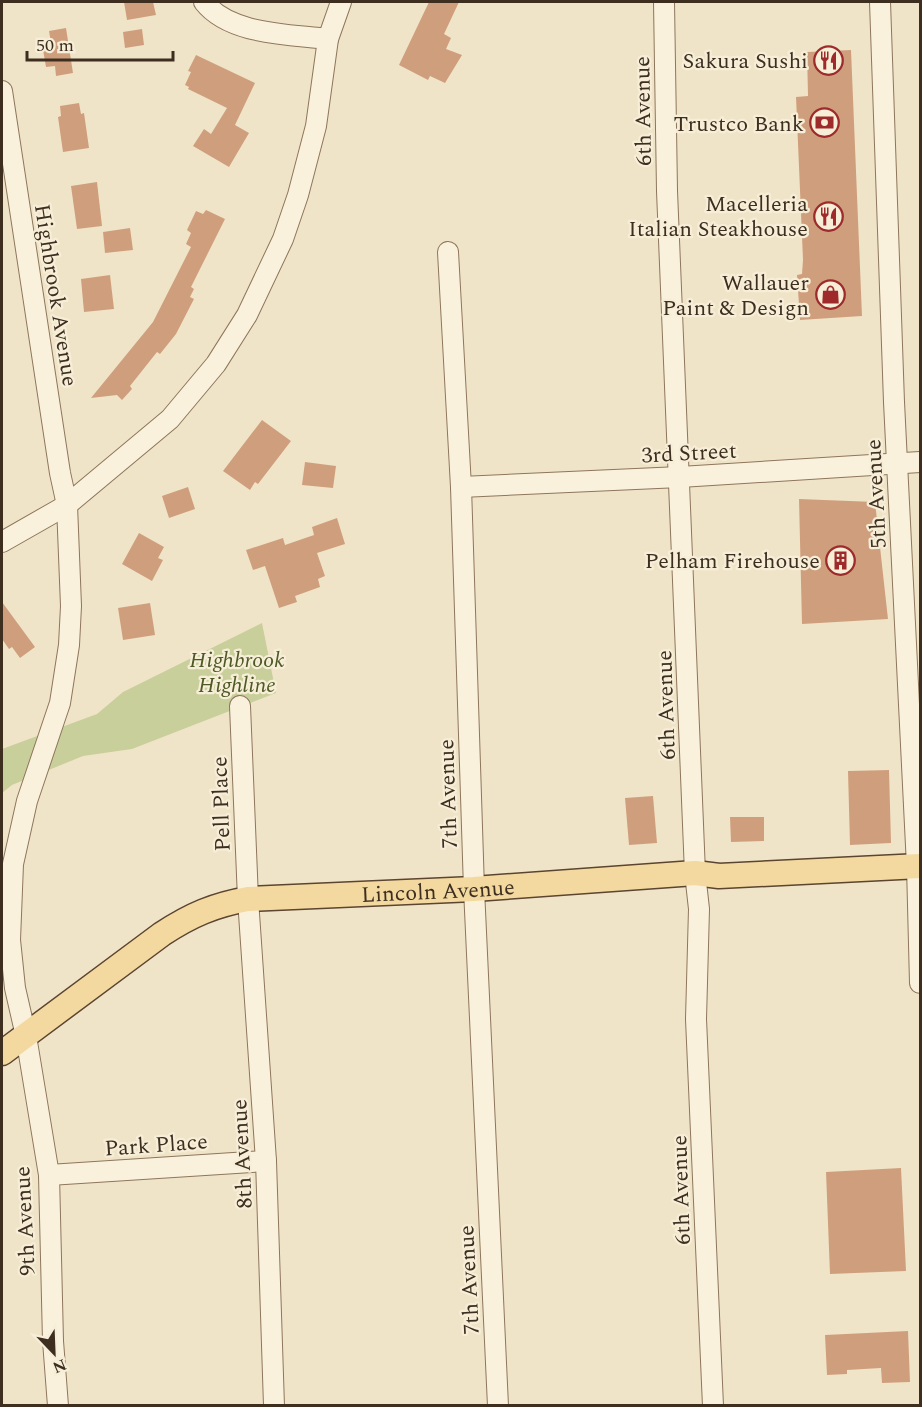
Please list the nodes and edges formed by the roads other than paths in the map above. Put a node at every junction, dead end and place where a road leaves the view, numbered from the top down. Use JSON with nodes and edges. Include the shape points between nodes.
{"nodes":[{"id":1,"x":204,"y":2,"type":"edge"},
{"id":2,"x":341,"y":2,"type":"edge"},
{"id":3,"x":664,"y":2,"type":"edge"},
{"id":4,"x":880,"y":2,"type":"edge"},
{"id":5,"x":328,"y":39,"type":"junction"},
{"id":6,"x":2,"y":91,"type":"edge"},
{"id":7,"x":448,"y":252,"type":"dead end"},
{"id":8,"x":921,"y":462,"type":"edge"},
{"id":9,"x":898,"y":463,"type":"junction"},
{"id":10,"x":680,"y":477,"type":"junction"},
{"id":11,"x":461,"y":487,"type":"junction"},
{"id":12,"x":67,"y":505,"type":"junction"},
{"id":13,"x":2,"y":542,"type":"edge"},
{"id":14,"x":240,"y":706,"type":"dead end"},
{"id":15,"x":919,"y":866,"type":"edge"},
{"id":16,"x":695,"y":873,"type":"junction"},
{"id":17,"x":474,"y":889,"type":"junction"},
{"id":18,"x":248,"y":899,"type":"junction"},
{"id":19,"x":921,"y":983,"type":"edge"},
{"id":20,"x":26,"y":1036,"type":"junction"},
{"id":21,"x":2,"y":1053,"type":"edge"},
{"id":22,"x":266,"y":1161,"type":"junction"},
{"id":23,"x":48,"y":1175,"type":"junction"},
{"id":24,"x":58,"y":1406,"type":"edge"},
{"id":25,"x":274,"y":1406,"type":"edge"},
{"id":26,"x":498,"y":1406,"type":"edge"},
{"id":27,"x":713,"y":1406,"type":"edge"}],
"edges":[{"from":1,"to":5,"type":"street","via":[[232,24]]},
{"from":2,"to":5,"type":"street"},
{"from":3,"to":10,"type":"street","name":"6th Avenue"},
{"from":4,"to":9,"type":"street","name":"5th Avenue"},
{"from":5,"to":12,"type":"street","via":[[316,126],[298,195],[283,239],[247,315],[216,364],[170,419]]},
{"from":6,"to":12,"type":"street","name":"Highbrook Avenue"},
{"from":7,"to":11,"type":"street","name":"7th Avenue"},
{"from":8,"to":9,"type":"street","name":"3rd Street"},
{"from":9,"to":10,"type":"street","name":"3rd Street"},
{"from":9,"to":15,"type":"street","name":"5th Avenue"},
{"from":10,"to":11,"type":"street","name":"3rd Street"},
{"from":10,"to":16,"type":"street","name":"6th Avenue"},
{"from":11,"to":17,"type":"street","name":"7th Avenue"},
{"from":12,"to":13,"type":"street"},
{"from":12,"to":20,"type":"street","name":"Highbrook Avenue","via":[[69,645],[60,703],[27,801],[13,864],[10,940]]},
{"from":14,"to":18,"type":"street","name":"Pell Place"},
{"from":15,"to":16,"type":"main road","name":"Lincoln Avenue","via":[[719,876]]},
{"from":15,"to":19,"type":"street","name":"5th Avenue"},
{"from":16,"to":17,"type":"main road","name":"Lincoln Avenue"},
{"from":16,"to":27,"type":"street","name":"6th Avenue","via":[[699,909],[696,1019]]},
{"from":17,"to":18,"type":"main road","name":"Lincoln Avenue"},
{"from":17,"to":26,"type":"street","name":"7th Avenue"},
{"from":18,"to":20,"type":"main road","name":"Lincoln Avenue","via":[[188,917]]},
{"from":18,"to":22,"type":"street","name":"8th Avenue"},
{"from":20,"to":21,"type":"main road","name":"Lincoln Avenue"},
{"from":20,"to":23,"type":"street","name":"9th Avenue"},
{"from":22,"to":23,"type":"street","name":"Park Place"},
{"from":22,"to":25,"type":"street","name":"8th Avenue"},
{"from":23,"to":24,"type":"street","name":"9th Avenue"}]}
